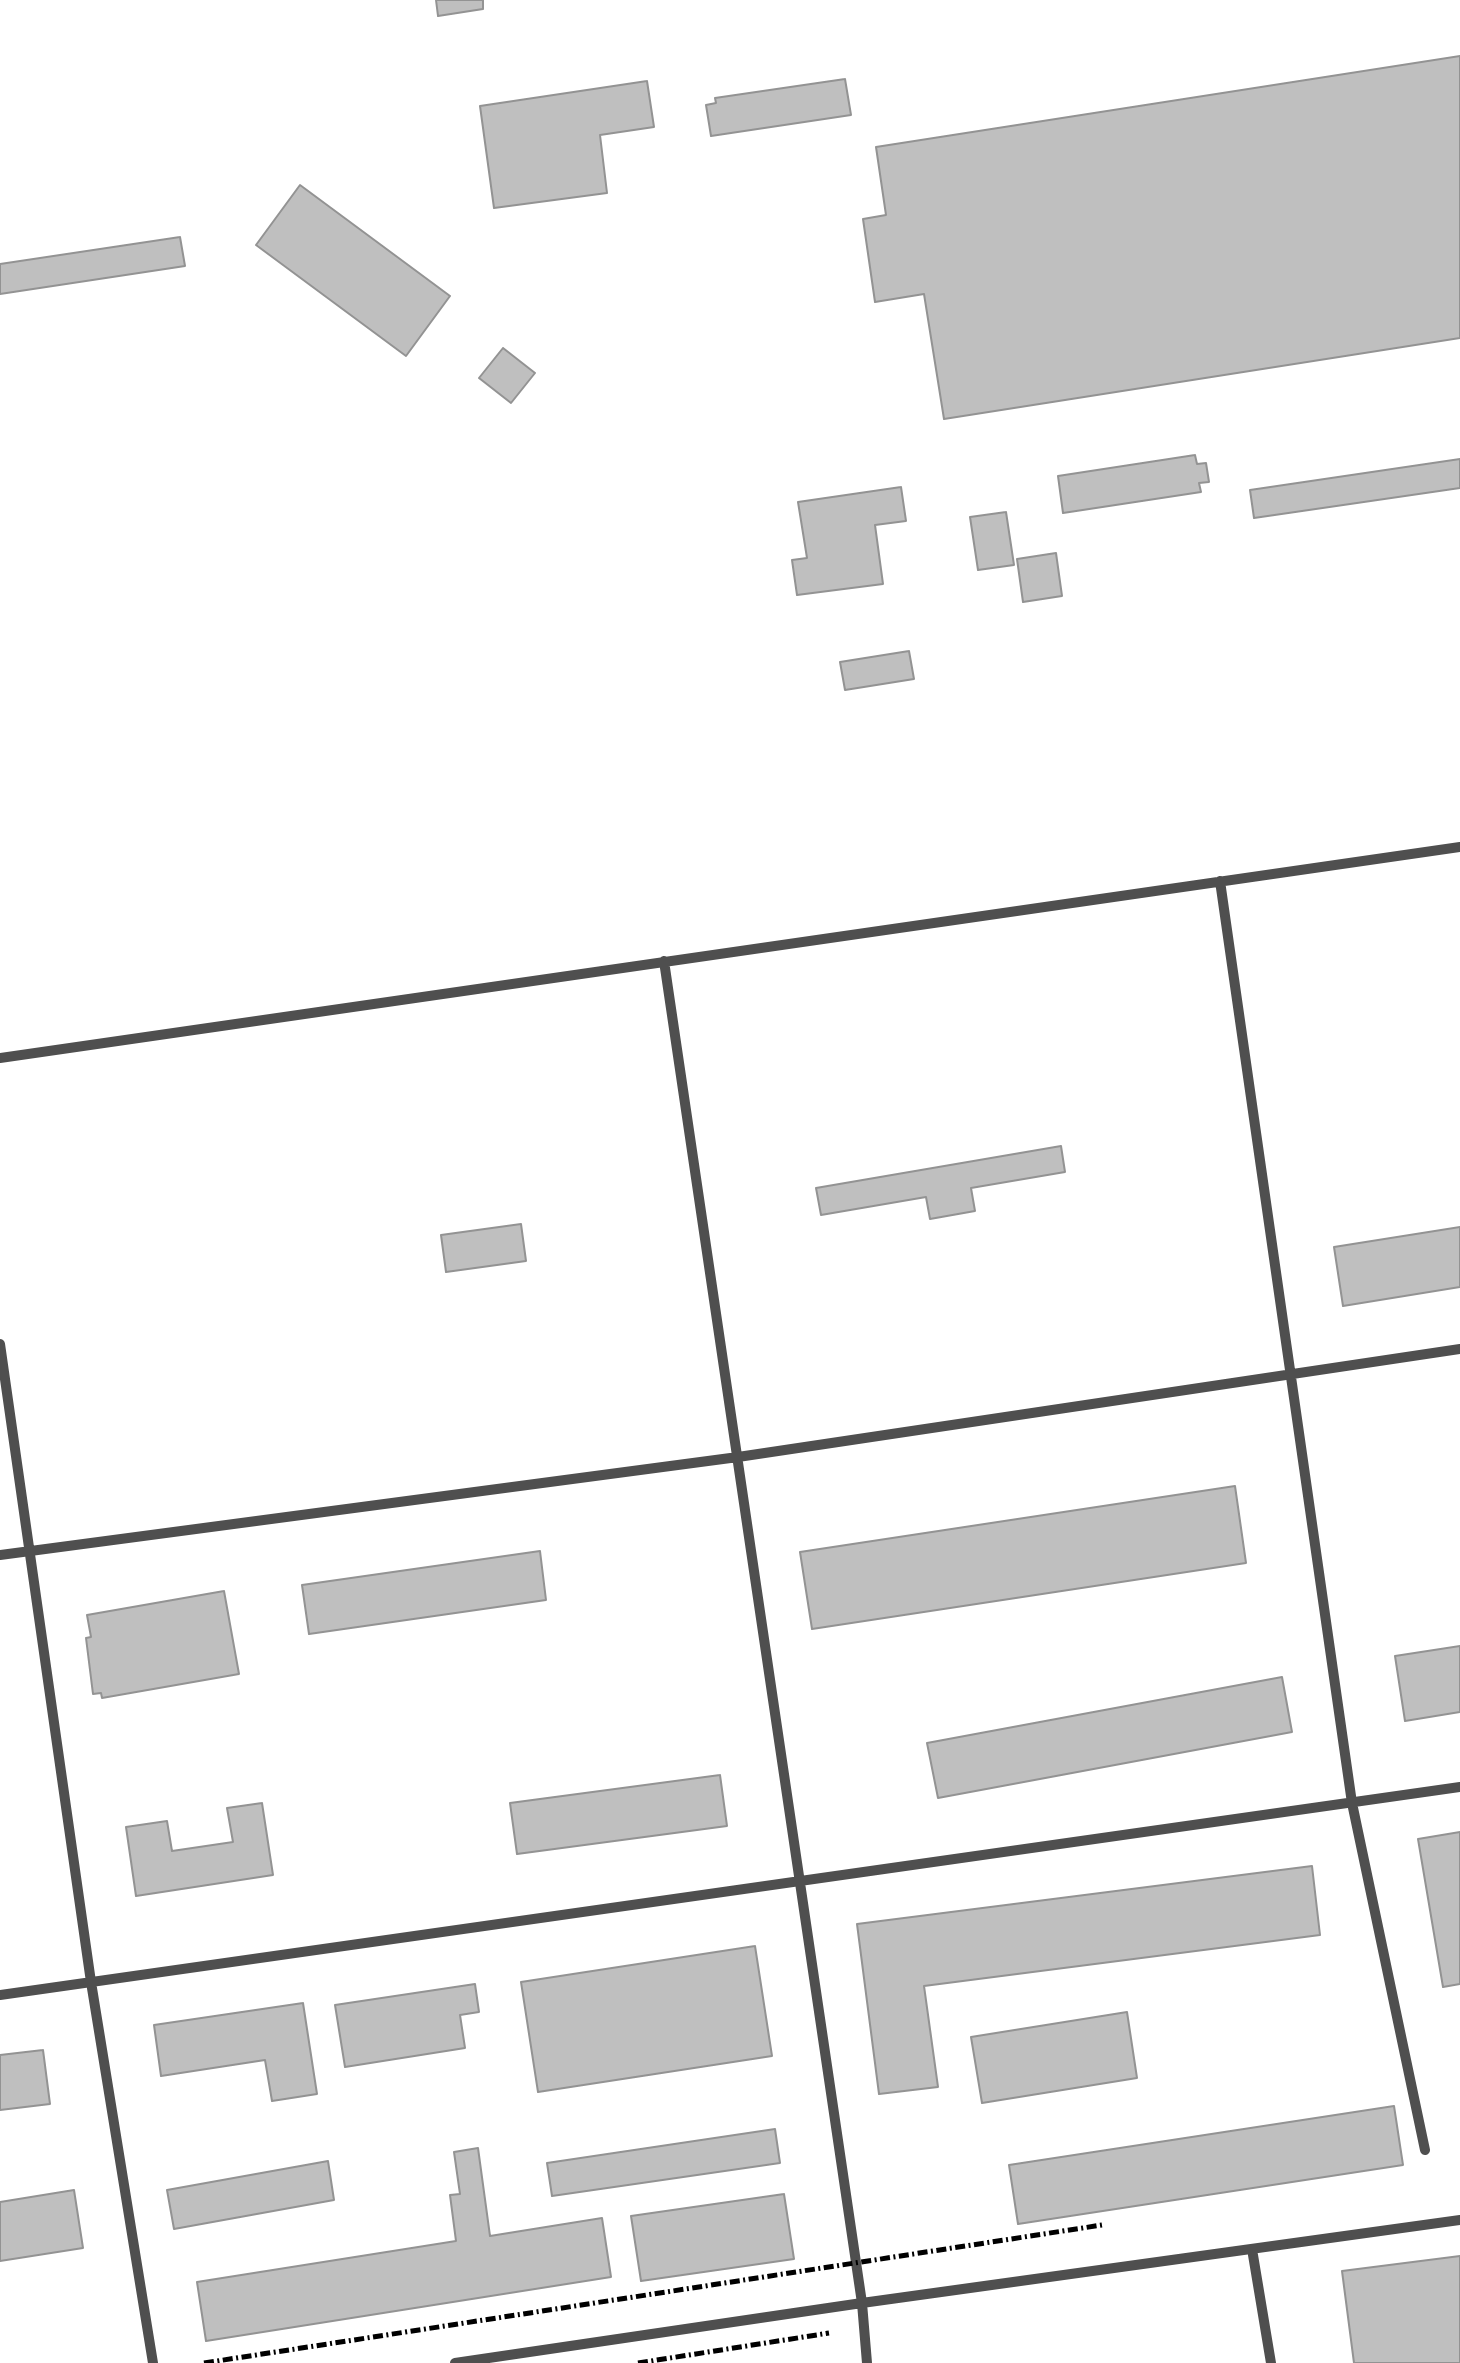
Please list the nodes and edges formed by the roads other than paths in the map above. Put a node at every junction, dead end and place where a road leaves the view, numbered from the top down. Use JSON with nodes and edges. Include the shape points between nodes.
{"nodes":[{"id":1,"x":1460,"y":847,"type":"edge"},
{"id":2,"x":1220,"y":881,"type":"junction"},
{"id":3,"x":664,"y":961,"type":"junction"},
{"id":4,"x":0,"y":1058,"type":"edge"},
{"id":5,"x":0,"y":1344,"type":"edge"},
{"id":6,"x":1460,"y":1349,"type":"edge"},
{"id":7,"x":1291,"y":1374,"type":"junction"},
{"id":8,"x":738,"y":1457,"type":"junction"},
{"id":9,"x":30,"y":1550,"type":"junction"},
{"id":10,"x":0,"y":1555,"type":"edge"},
{"id":11,"x":1460,"y":1787,"type":"edge"},
{"id":12,"x":1352,"y":1803,"type":"junction"},
{"id":13,"x":800,"y":1881,"type":"junction"},
{"id":14,"x":91,"y":1982,"type":"junction"},
{"id":15,"x":0,"y":1995,"type":"edge"},
{"id":16,"x":1425,"y":2150,"type":"dead end"},
{"id":17,"x":1460,"y":2220,"type":"edge"},
{"id":18,"x":1252,"y":2249,"type":"junction"},
{"id":19,"x":862,"y":2302,"type":"junction"},
{"id":20,"x":153,"y":2363,"type":"edge"},
{"id":21,"x":454,"y":2363,"type":"edge"},
{"id":22,"x":867,"y":2363,"type":"edge"},
{"id":23,"x":1271,"y":2363,"type":"edge"}],
"edges":[{"from":1,"to":2,"type":"lane"},
{"from":2,"to":3,"type":"lane"},
{"from":2,"to":7,"type":"lane"},
{"from":3,"to":4,"type":"lane"},
{"from":3,"to":8,"type":"lane"},
{"from":5,"to":9,"type":"lane"},
{"from":6,"to":7,"type":"lane"},
{"from":7,"to":8,"type":"lane"},
{"from":7,"to":12,"type":"lane"},
{"from":8,"to":9,"type":"lane"},
{"from":8,"to":13,"type":"lane"},
{"from":9,"to":10,"type":"lane"},
{"from":9,"to":14,"type":"lane"},
{"from":11,"to":12,"type":"lane"},
{"from":12,"to":13,"type":"lane"},
{"from":12,"to":16,"type":"lane"},
{"from":13,"to":14,"type":"lane"},
{"from":13,"to":19,"type":"lane"},
{"from":14,"to":15,"type":"lane"},
{"from":14,"to":20,"type":"lane"},
{"from":17,"to":18,"type":"lane"},
{"from":18,"to":19,"type":"lane"},
{"from":18,"to":23,"type":"lane"},
{"from":19,"to":21,"type":"lane"},
{"from":19,"to":22,"type":"lane"}]}
